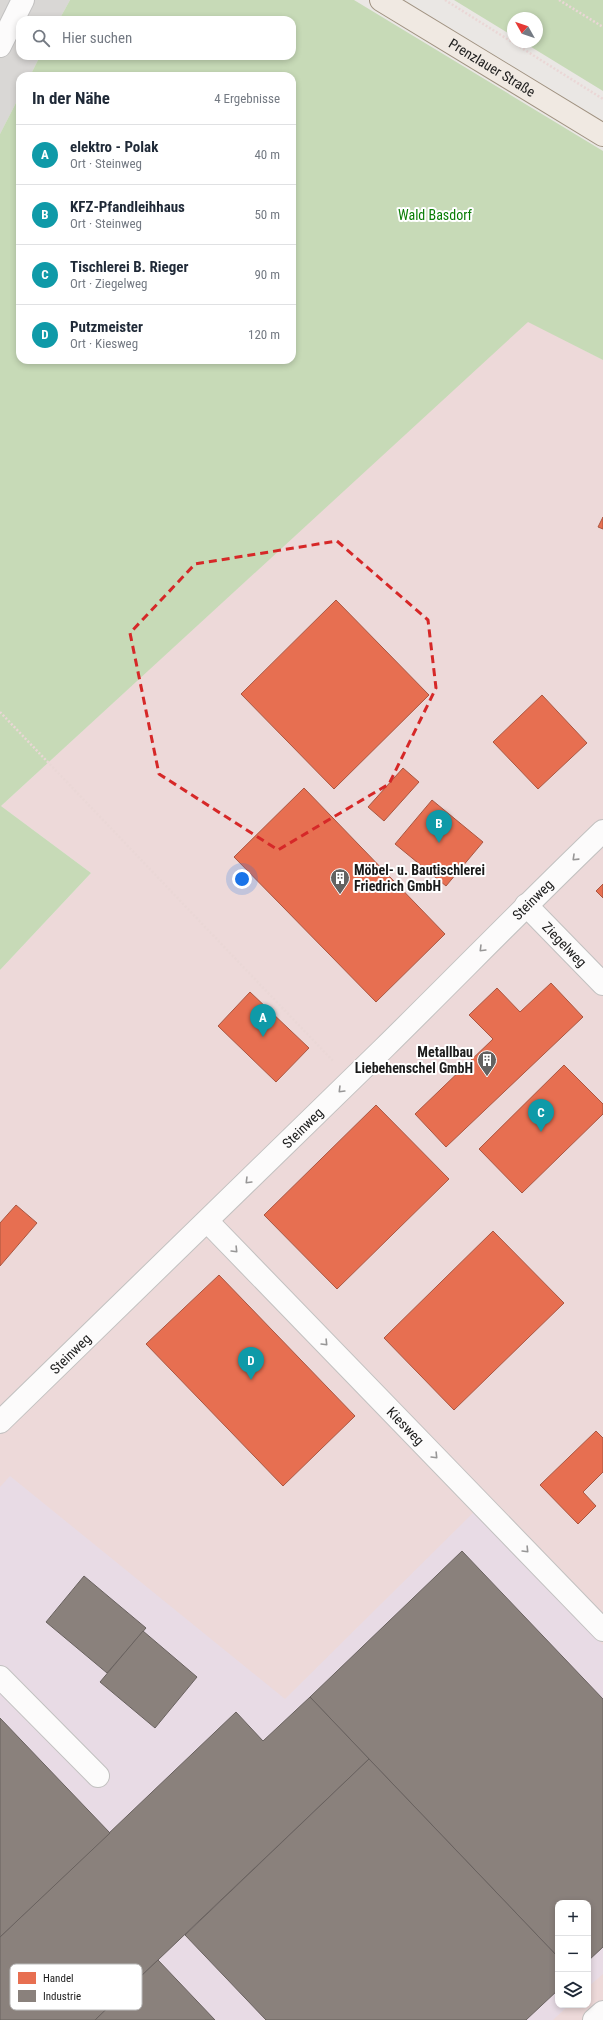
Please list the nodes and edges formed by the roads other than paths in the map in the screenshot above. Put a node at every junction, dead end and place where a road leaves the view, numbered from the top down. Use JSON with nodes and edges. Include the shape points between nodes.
{"nodes":[{"id":1,"x":23,"y":0,"type":"edge"},
{"id":2,"x":381,"y":0,"type":"edge"},
{"id":3,"x":0,"y":46,"type":"edge"},
{"id":4,"x":603,"y":135,"type":"edge"},
{"id":5,"x":603,"y":831,"type":"edge"},
{"id":6,"x":526,"y":904,"type":"junction"},
{"id":7,"x":603,"y":984,"type":"edge"},
{"id":8,"x":208,"y":1222,"type":"junction"},
{"id":9,"x":0,"y":1422,"type":"edge"},
{"id":10,"x":603,"y":1630,"type":"edge"},
{"id":11,"x":0,"y":1677,"type":"edge"},
{"id":12,"x":98,"y":1776,"type":"dead end"},
{"id":13,"x":603,"y":2012,"type":"edge"},
{"id":14,"x":594,"y":2020,"type":"edge"}],
"edges":[{"from":1,"to":3,"type":"street"},
{"from":2,"to":4,"type":"main road","name":"Prenzlauer Straße"},
{"from":5,"to":6,"type":"street","name":"Steinweg","one_way":true},
{"from":6,"to":7,"type":"street","name":"Ziegelweg"},
{"from":6,"to":8,"type":"street","name":"Steinweg","one_way":true},
{"from":8,"to":9,"type":"street","name":"Steinweg"},
{"from":8,"to":10,"type":"street","name":"Kiesweg","one_way":true},
{"from":11,"to":12,"type":"street"},
{"from":13,"to":14,"type":"street"}]}
